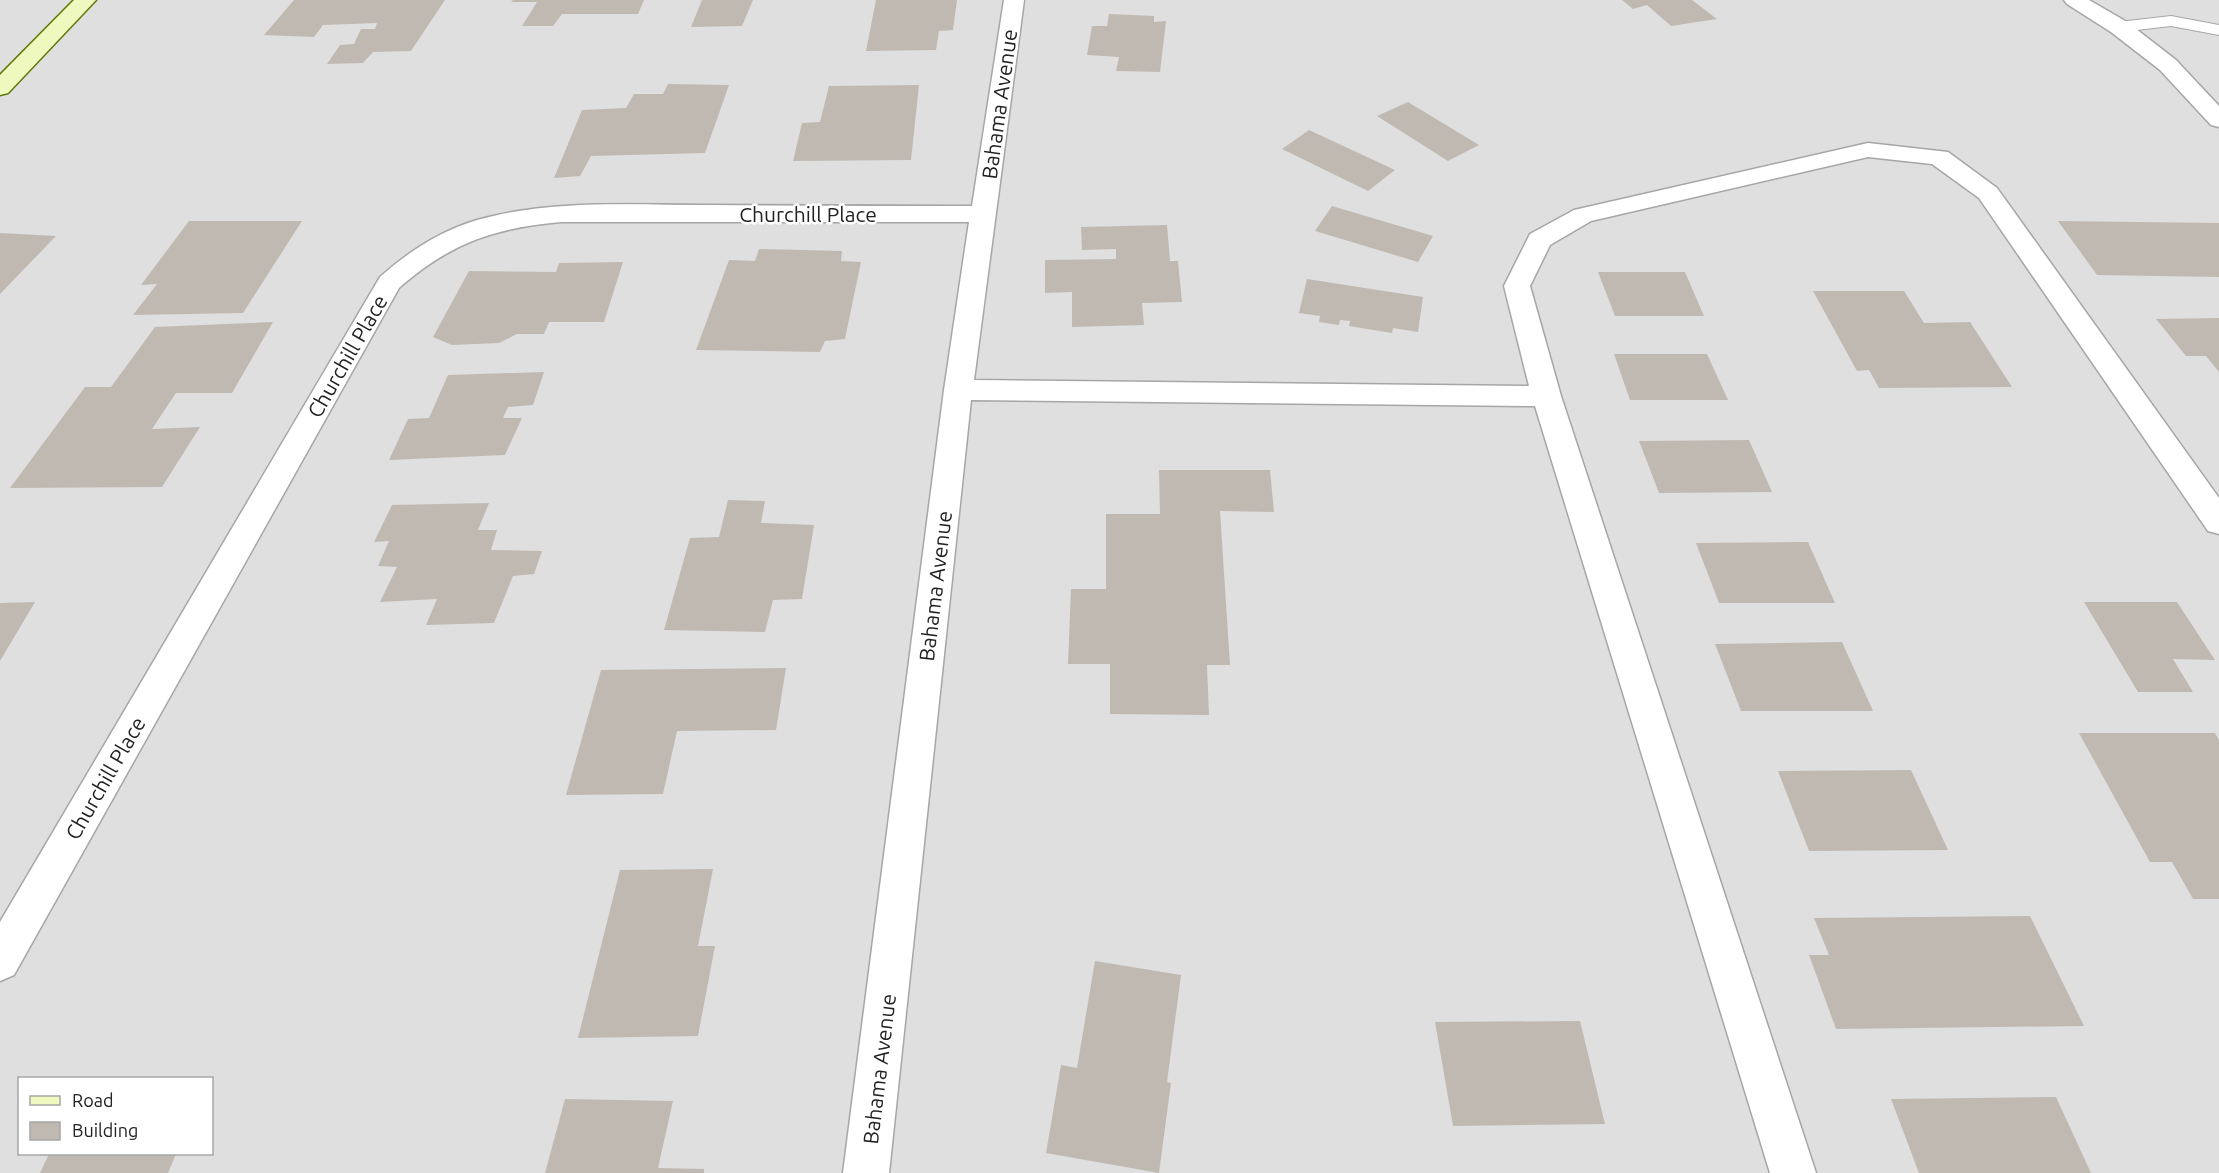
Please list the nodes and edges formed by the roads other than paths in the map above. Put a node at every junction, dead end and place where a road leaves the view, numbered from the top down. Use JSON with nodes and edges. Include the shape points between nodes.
{"nodes":[{"id":1,"x":86,"y":0,"type":"edge"},
{"id":2,"x":1014,"y":0,"type":"edge"},
{"id":3,"x":2074,"y":0,"type":"edge"},
{"id":4,"x":2119,"y":27,"type":"junction"},
{"id":5,"x":2219,"y":30,"type":"edge"},
{"id":6,"x":0,"y":88,"type":"edge"},
{"id":7,"x":2219,"y":120,"type":"edge"},
{"id":8,"x":983,"y":214,"type":"junction"},
{"id":9,"x":958,"y":390,"type":"junction"},
{"id":10,"x":1546,"y":396,"type":"junction"},
{"id":11,"x":2219,"y":522,"type":"edge"},
{"id":12,"x":0,"y":961,"type":"edge"},
{"id":13,"x":866,"y":1173,"type":"edge"},
{"id":14,"x":1793,"y":1173,"type":"edge"}],
"edges":[{"from":1,"to":6,"type":"street"},
{"from":2,"to":8,"type":"street","name":"Bahama Avenue"},
{"from":3,"to":4,"type":"street"},
{"from":4,"to":5,"type":"lane","via":[[2171,21]]},
{"from":4,"to":7,"type":"street","via":[[2168,65]]},
{"from":8,"to":9,"type":"street","name":"Bahama Avenue"},
{"from":8,"to":12,"type":"street","name":"Churchill Place","via":[[599,213],[487,226],[448,240],[415,259],[389,283]]},
{"from":9,"to":10,"type":"street"},
{"from":9,"to":13,"type":"street","name":"Bahama Avenue"},
{"from":10,"to":11,"type":"street","via":[[1517,286],[1539,240],[1583,215],[1868,150],[1939,157],[1988,193]]},
{"from":10,"to":14,"type":"street"}]}
